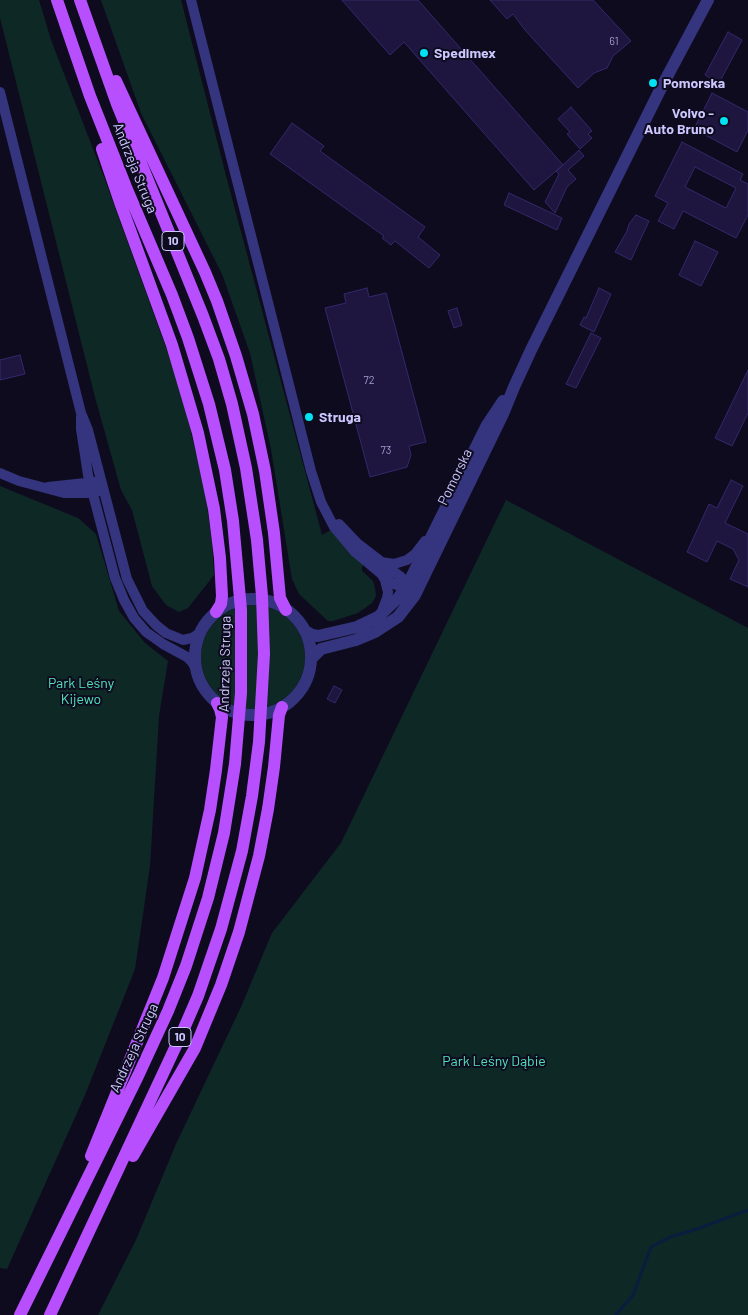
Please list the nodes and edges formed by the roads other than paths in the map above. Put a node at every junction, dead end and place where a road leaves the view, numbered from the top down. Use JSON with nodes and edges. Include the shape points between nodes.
{"nodes":[{"id":1,"x":56,"y":0,"type":"edge"},
{"id":2,"x":80,"y":0,"type":"edge"},
{"id":3,"x":191,"y":0,"type":"edge"},
{"id":4,"x":708,"y":0,"type":"edge"},
{"id":5,"x":60,"y":13,"type":"junction"},
{"id":6,"x":0,"y":92,"type":"edge"},
{"id":7,"x":514,"y":387,"type":"junction"},
{"id":8,"x":82,"y":414,"type":"junction"},
{"id":9,"x":0,"y":473,"type":"edge"},
{"id":10,"x":90,"y":481,"type":"junction"},
{"id":11,"x":103,"y":486,"type":"junction"},
{"id":12,"x":46,"y":487,"type":"junction"},
{"id":13,"x":93,"y":494,"type":"junction"},
{"id":14,"x":318,"y":494,"type":"junction"},
{"id":15,"x":439,"y":522,"type":"junction"},
{"id":16,"x":381,"y":562,"type":"junction"},
{"id":17,"x":380,"y":573,"type":"junction"},
{"id":18,"x":422,"y":580,"type":"junction"},
{"id":19,"x":408,"y":586,"type":"junction"},
{"id":20,"x":410,"y":603,"type":"junction"},
{"id":21,"x":286,"y":610,"type":"junction"},
{"id":22,"x":216,"y":612,"type":"junction"},
{"id":23,"x":378,"y":617,"type":"junction"},
{"id":24,"x":304,"y":630,"type":"junction"},
{"id":25,"x":200,"y":634,"type":"junction"},
{"id":26,"x":311,"y":659,"type":"junction"},
{"id":27,"x":196,"y":669,"type":"junction"},
{"id":28,"x":217,"y":703,"type":"junction"},
{"id":29,"x":282,"y":707,"type":"junction"},
{"id":30,"x":64,"y":1223,"type":"junction"},
{"id":31,"x":88,"y":1234,"type":"junction"},
{"id":32,"x":20,"y":1315,"type":"edge"},
{"id":33,"x":50,"y":1315,"type":"edge"}],
"edges":[{"from":1,"to":5,"type":"main road","name":"Andrzeja Struga","number":"10"},
{"from":2,"to":21,"type":"main road","via":[[205,272],[227,328],[253,414],[265,471],[280,598]]},
{"from":2,"to":31,"type":"main road","name":"Andrzeja Struga","number":"10","via":[[117,104],[204,316],[237,425],[250,487],[262,586],[264,654],[259,742],[246,830],[222,929],[198,996]]},
{"from":3,"to":14,"type":"street"},
{"from":4,"to":7,"type":"street","name":"Pomorska","via":[[661,88]]},
{"from":5,"to":22,"type":"main road","via":[[121,205],[193,413],[207,469],[220,558],[222,602]]},
{"from":5,"to":30,"type":"main road","name":"Andrzeja Struga","number":"10","via":[[104,132],[172,295],[209,404],[228,491],[240,582],[242,665],[238,740],[225,826],[208,898],[177,988],[138,1076]]},
{"from":6,"to":8,"type":"street","name":"Andrzeja Struga"},
{"from":7,"to":15,"type":"street","name":"Pomorska","via":[[487,425]]},
{"from":7,"to":18,"type":"street","name":"Pomorska","via":[[504,414]]},
{"from":8,"to":10,"type":"street","name":"Andrzeja Struga","via":[[80,429]]},
{"from":8,"to":11,"type":"street","name":"Andrzeja Struga"},
{"from":9,"to":12,"type":"street"},
{"from":10,"to":11,"type":"street"},
{"from":10,"to":12,"type":"street"},
{"from":10,"to":13,"type":"street","name":"Andrzeja Struga"},
{"from":11,"to":13,"type":"street"},
{"from":11,"to":25,"type":"street","name":"Andrzeja Struga","via":[[125,572],[143,610],[156,625],[174,637],[183,640]]},
{"from":12,"to":13,"type":"street","via":[[64,493]]},
{"from":13,"to":27,"type":"street","name":"Andrzeja Struga","via":[[115,578],[130,613],[146,632],[187,657]]},
{"from":14,"to":16,"type":"street","via":[[342,528]]},
{"from":14,"to":17,"type":"street","via":[[338,532]]},
{"from":15,"to":16,"type":"street","name":"Pomorska","via":[[408,560],[394,564]]},
{"from":15,"to":19,"type":"street","name":"Pomorska"},
{"from":16,"to":19,"type":"street"},
{"from":17,"to":19,"type":"street","via":[[398,586]]},
{"from":17,"to":23,"type":"street","via":[[388,592]]},
{"from":18,"to":19,"type":"street","name":"Pomorska","via":[[417,585]]},
{"from":18,"to":20,"type":"street","name":"Pomorska"},
{"from":19,"to":20,"type":"street","name":"Pomorska"},
{"from":19,"to":23,"type":"street","name":"Pomorska"},
{"from":20,"to":26,"type":"street","name":"Pomorska","via":[[398,617],[375,632],[321,649]]},
{"from":21,"to":22,"type":"street","via":[[269,601],[251,599],[233,602]]},
{"from":21,"to":24,"type":"street"},
{"from":22,"to":25,"type":"street"},
{"from":23,"to":24,"type":"street","name":"Pomorska","via":[[357,628],[324,635],[312,635]]},
{"from":24,"to":26,"type":"street"},
{"from":25,"to":27,"type":"street","via":[[195,651]]},
{"from":26,"to":29,"type":"street","via":[[303,687]]},
{"from":27,"to":28,"type":"street","via":[[204,689]]},
{"from":28,"to":29,"type":"street","via":[[233,712],[251,715],[265,714]]},
{"from":28,"to":30,"type":"main road","via":[[222,717],[216,770],[186,910],[163,978]]},
{"from":29,"to":31,"type":"main road","via":[[259,856],[221,984],[184,1071]]},
{"from":30,"to":32,"type":"main road","name":"Andrzeja Struga","number":"10"},
{"from":31,"to":33,"type":"main road","name":"Andrzeja Struga","number":"10"}]}
